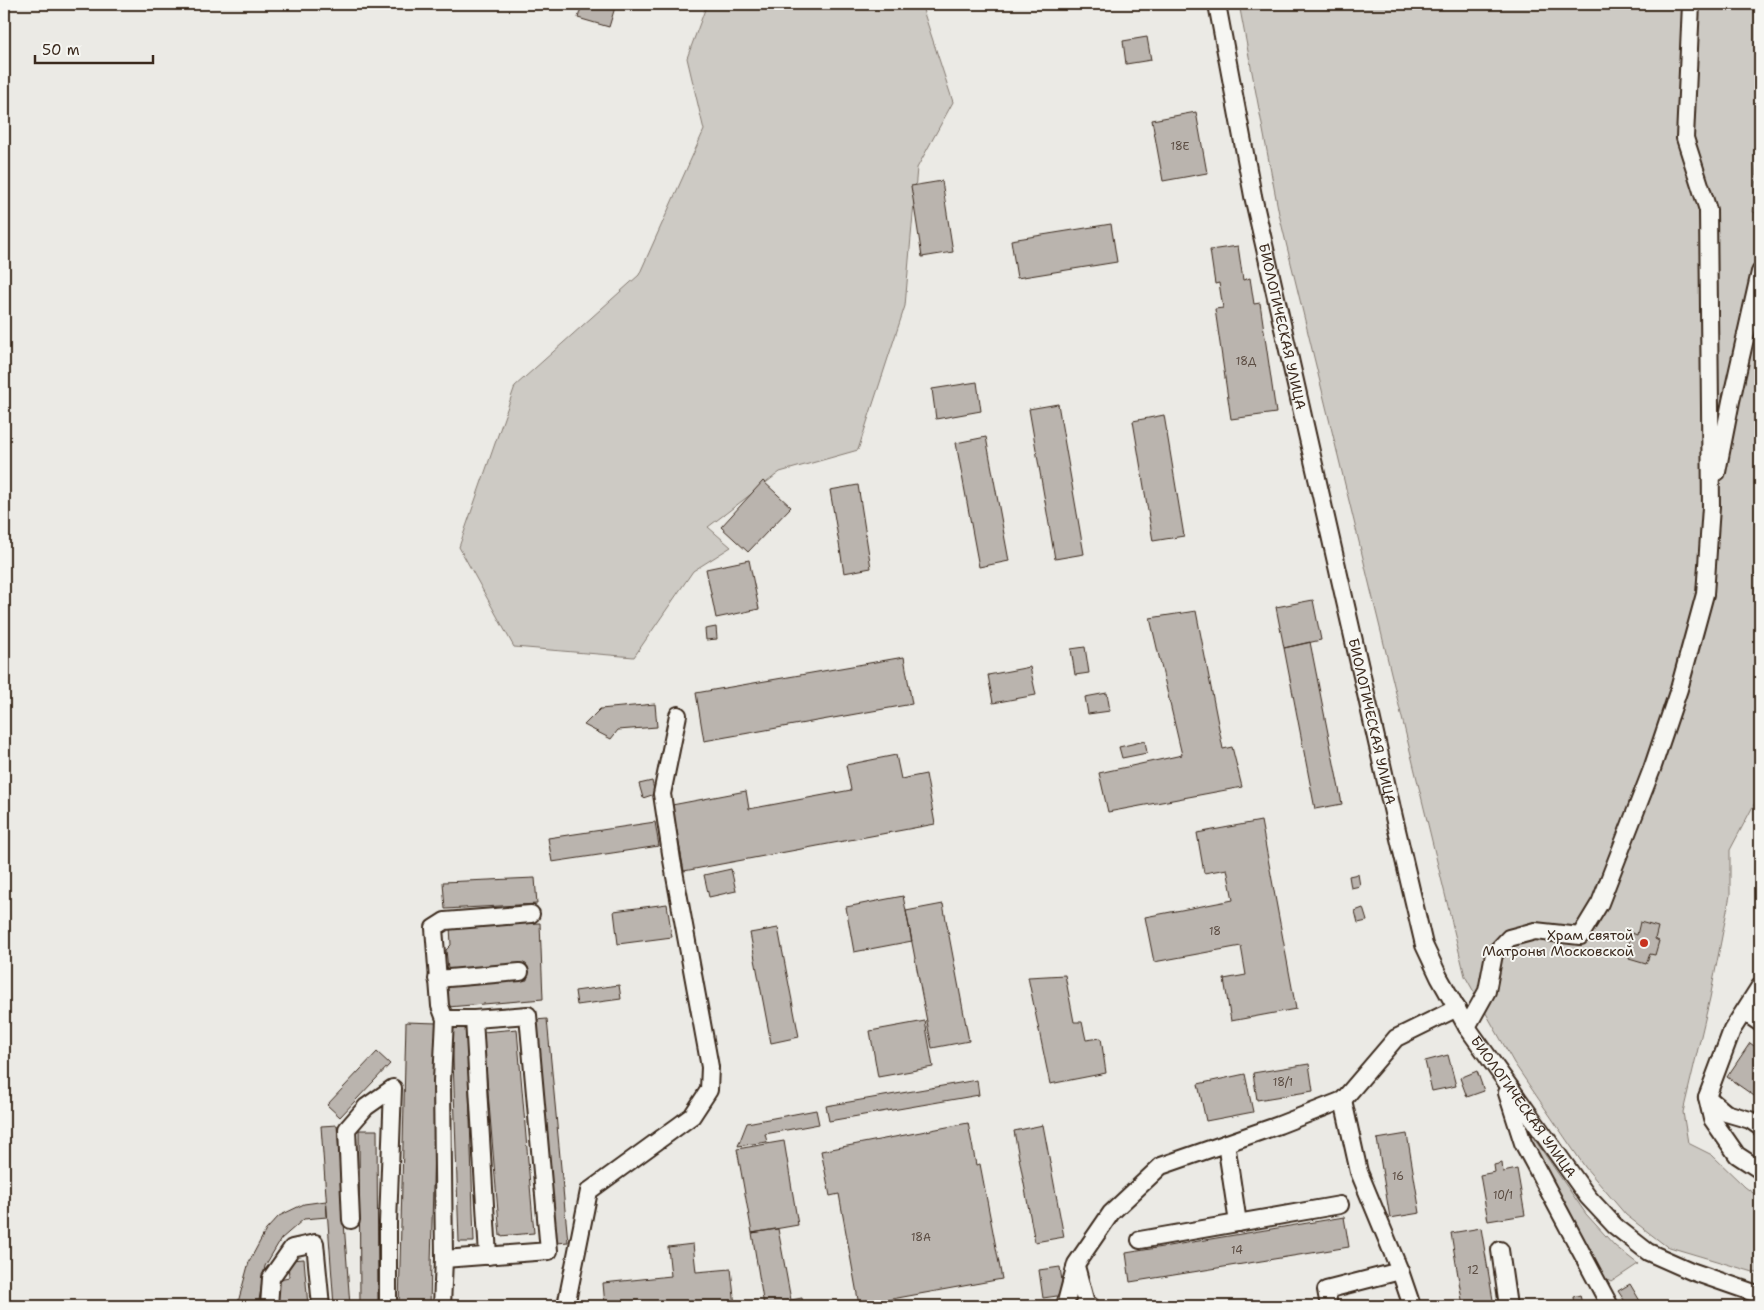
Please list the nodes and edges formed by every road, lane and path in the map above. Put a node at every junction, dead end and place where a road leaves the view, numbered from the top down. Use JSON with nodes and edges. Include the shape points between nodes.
{"nodes":[{"id":1,"x":1217,"y":4,"type":"edge"},
{"id":2,"x":1691,"y":4,"type":"edge"},
{"id":3,"x":1760,"y":272,"type":"edge"},
{"id":4,"x":1711,"y":507,"type":"junction"},
{"id":5,"x":678,"y":715,"type":"dead end"},
{"id":6,"x":530,"y":914,"type":"dead end"},
{"id":7,"x":520,"y":972,"type":"dead end"},
{"id":8,"x":437,"y":979,"type":"junction"},
{"id":9,"x":1760,"y":986,"type":"edge"},
{"id":10,"x":1457,"y":1008,"type":"junction"},
{"id":11,"x":1744,"y":1012,"type":"junction"},
{"id":12,"x":445,"y":1019,"type":"junction"},
{"id":13,"x":474,"y":1019,"type":"junction"},
{"id":14,"x":1760,"y":1023,"type":"edge"},
{"id":15,"x":1467,"y":1027,"type":"junction"},
{"id":16,"x":1502,"y":1076,"type":"junction"},
{"id":17,"x":1707,"y":1097,"type":"junction"},
{"id":18,"x":1343,"y":1100,"type":"junction"},
{"id":19,"x":1760,"y":1127,"type":"edge"},
{"id":20,"x":1226,"y":1143,"type":"junction"},
{"id":21,"x":1760,"y":1170,"type":"edge"},
{"id":22,"x":1340,"y":1205,"type":"dead end"},
{"id":23,"x":351,"y":1220,"type":"dead end"},
{"id":24,"x":1238,"y":1223,"type":"junction"},
{"id":25,"x":1140,"y":1240,"type":"dead end"},
{"id":26,"x":1500,"y":1250,"type":"dead end"},
{"id":27,"x":488,"y":1256,"type":"junction"},
{"id":28,"x":444,"y":1259,"type":"junction"},
{"id":29,"x":1076,"y":1264,"type":"junction"},
{"id":30,"x":1400,"y":1271,"type":"junction"},
{"id":31,"x":1760,"y":1294,"type":"edge"},
{"id":32,"x":269,"y":1306,"type":"edge"},
{"id":33,"x":321,"y":1306,"type":"edge"},
{"id":34,"x":388,"y":1306,"type":"edge"},
{"id":35,"x":442,"y":1306,"type":"edge"},
{"id":36,"x":566,"y":1306,"type":"edge"},
{"id":37,"x":1065,"y":1306,"type":"edge"},
{"id":38,"x":1091,"y":1306,"type":"edge"},
{"id":39,"x":1329,"y":1306,"type":"edge"},
{"id":40,"x":1412,"y":1306,"type":"edge"},
{"id":41,"x":1508,"y":1306,"type":"edge"},
{"id":42,"x":1610,"y":1306,"type":"edge"}],
"edges":[{"from":1,"to":10,"type":"street","name":"БИОЛОГИЧЕСКАЯ УЛИЦА","via":[[1253,196],[1413,902],[1424,944]]},
{"from":2,"to":4,"type":"street","via":[[1686,138],[1708,210]]},
{"from":3,"to":4,"type":"street"},
{"from":4,"to":15,"type":"street","via":[[1704,594],[1679,689],[1600,903],[1580,936],[1535,931],[1509,938],[1494,954],[1487,991]]},
{"from":5,"to":36,"type":"street","via":[[662,794],[710,1067],[709,1090],[692,1116],[589,1191]]},
{"from":6,"to":8,"type":"street","via":[[445,921],[434,928]]},
{"from":7,"to":8,"type":"street"},
{"from":8,"to":12,"type":"street"},
{"from":9,"to":11,"type":"street"},
{"from":10,"to":15,"type":"street","name":"БИОЛОГИЧЕСКАЯ УЛИЦА"},
{"from":10,"to":18,"type":"street","via":[[1396,1038]]},
{"from":11,"to":14,"type":"street"},
{"from":11,"to":17,"type":"street","via":[[1732,1030]]},
{"from":12,"to":13,"type":"street"},
{"from":12,"to":28,"type":"street","via":[[442,1081]]},
{"from":13,"to":27,"type":"street"},
{"from":13,"to":27,"type":"street","via":[[528,1015],[548,1252]]},
{"from":15,"to":16,"type":"street","name":"БИОЛОГИЧЕСКАЯ УЛИЦА"},
{"from":16,"to":31,"type":"street","name":"БИОЛОГИЧЕСКАЯ УЛИЦА","via":[[1588,1197],[1615,1226],[1648,1252],[1691,1272]]},
{"from":16,"to":42,"type":"street","via":[[1523,1143]]},
{"from":17,"to":19,"type":"street","via":[[1726,1113],[1750,1120]]},
{"from":17,"to":21,"type":"street","via":[[1712,1119],[1737,1155]]},
{"from":18,"to":20,"type":"street"},
{"from":18,"to":30,"type":"street","via":[[1359,1172]]},
{"from":20,"to":24,"type":"street"},
{"from":20,"to":29,"type":"street","via":[[1161,1166],[1111,1213]]},
{"from":22,"to":24,"type":"street"},
{"from":23,"to":34,"type":"street","via":[[347,1129],[366,1107],[393,1088]]},
{"from":24,"to":25,"type":"street"},
{"from":26,"to":41,"type":"street"},
{"from":27,"to":28,"type":"street"},
{"from":28,"to":35,"type":"street"},
{"from":29,"to":37,"type":"street"},
{"from":29,"to":38,"type":"street","via":[[1086,1302]]},
{"from":30,"to":39,"type":"street","via":[[1326,1290]]},
{"from":30,"to":40,"type":"street"},
{"from":32,"to":33,"type":"street","via":[[272,1278],[292,1248],[315,1243]]}]}
